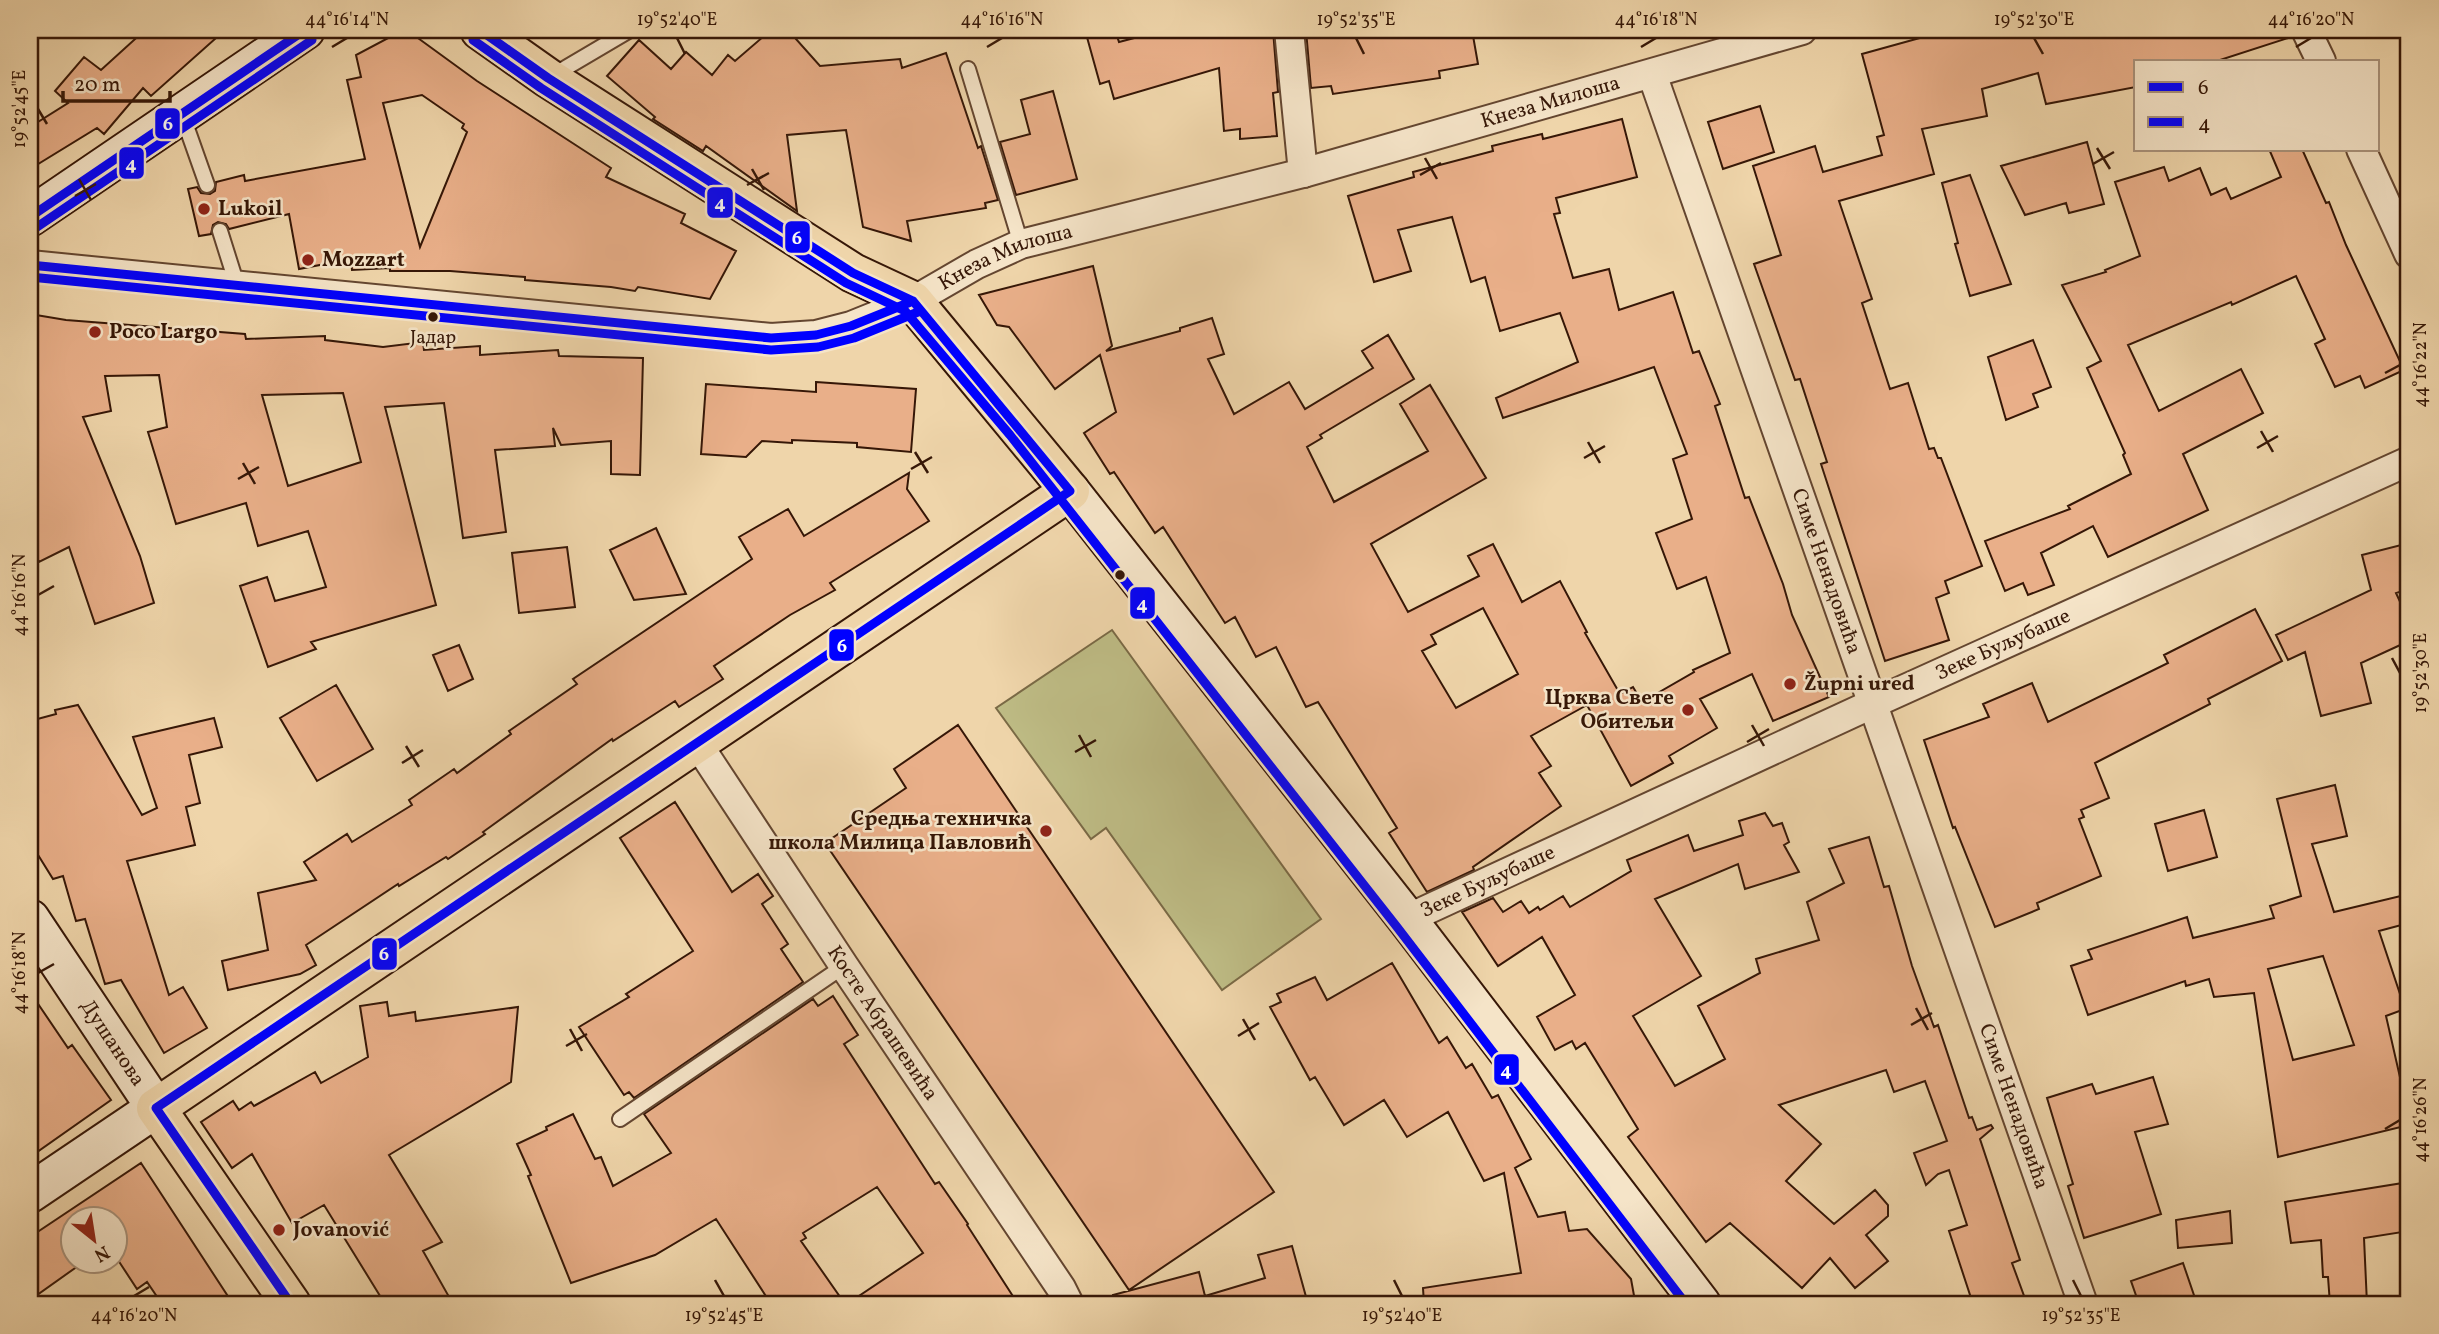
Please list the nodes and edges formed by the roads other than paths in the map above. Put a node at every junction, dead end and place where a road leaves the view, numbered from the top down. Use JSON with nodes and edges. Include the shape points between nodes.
{"nodes":[{"id":1,"x":305,"y":30,"type":"edge"},
{"id":2,"x":480,"y":30,"type":"edge"},
{"id":3,"x":630,"y":30,"type":"edge"},
{"id":4,"x":1289,"y":30,"type":"edge"},
{"id":5,"x":1802,"y":30,"type":"edge"},
{"id":6,"x":2306,"y":30,"type":"edge"},
{"id":7,"x":2321,"y":60,"type":"edge"},
{"id":8,"x":968,"y":69,"type":"dead end"},
{"id":9,"x":1652,"y":74,"type":"junction"},
{"id":10,"x":548,"y":78,"type":"junction"},
{"id":11,"x":182,"y":114,"type":"junction"},
{"id":12,"x":2361,"y":150,"type":"edge"},
{"id":13,"x":1303,"y":173,"type":"junction"},
{"id":14,"x":207,"y":184,"type":"dead end"},
{"id":15,"x":30,"y":217,"type":"edge"},
{"id":16,"x":220,"y":231,"type":"dead end"},
{"id":17,"x":1021,"y":244,"type":"junction"},
{"id":18,"x":2409,"y":254,"type":"edge"},
{"id":19,"x":30,"y":265,"type":"edge"},
{"id":20,"x":237,"y":285,"type":"junction"},
{"id":21,"x":913,"y":301,"type":"junction"},
{"id":22,"x":2409,"y":461,"type":"edge"},
{"id":23,"x":1070,"y":491,"type":"junction"},
{"id":24,"x":1872,"y":704,"type":"junction"},
{"id":25,"x":697,"y":743,"type":"junction"},
{"id":26,"x":30,"y":919,"type":"edge"},
{"id":27,"x":1407,"y":919,"type":"junction"},
{"id":28,"x":844,"y":966,"type":"junction"},
{"id":29,"x":156,"y":1108,"type":"junction"},
{"id":30,"x":620,"y":1119,"type":"dead end"},
{"id":31,"x":30,"y":1193,"type":"edge"},
{"id":32,"x":292,"y":1304,"type":"edge"},
{"id":33,"x":1069,"y":1304,"type":"edge"},
{"id":34,"x":1701,"y":1304,"type":"edge"},
{"id":35,"x":2083,"y":1304,"type":"edge"}],
"edges":[{"from":1,"to":11,"type":"street"},
{"from":2,"to":10,"type":"main road"},
{"from":3,"to":10,"type":"lane"},
{"from":4,"to":13,"type":"street"},
{"from":5,"to":9,"type":"street","name":"Кнеза Милоша"},
{"from":6,"to":7,"type":"street"},
{"from":8,"to":17,"type":"lane"},
{"from":9,"to":13,"type":"street","name":"Кнеза Милоша"},
{"from":9,"to":24,"type":"street","name":"Симе Ненадовића"},
{"from":10,"to":21,"type":"main road","via":[[853,273]]},
{"from":11,"to":14,"type":"lane"},
{"from":11,"to":15,"type":"street"},
{"from":12,"to":18,"type":"street"},
{"from":13,"to":17,"type":"street","name":"Кнеза Милоша"},
{"from":16,"to":20,"type":"lane"},
{"from":17,"to":21,"type":"street","name":"Кнеза Милоша"},
{"from":19,"to":20,"type":"street","name":"Кнеза Милоша"},
{"from":20,"to":21,"type":"street","name":"Кнеза Милоша","via":[[771,338],[816,335],[851,326]]},
{"from":21,"to":23,"type":"main road"},
{"from":22,"to":24,"type":"street","name":"Зеке Буљубаше"},
{"from":23,"to":25,"type":"main road"},
{"from":23,"to":27,"type":"street"},
{"from":24,"to":27,"type":"street","name":"Зеке Буљубаше"},
{"from":24,"to":35,"type":"street","name":"Симе Ненадовића"},
{"from":25,"to":28,"type":"street","name":"Косте Абрашевића"},
{"from":25,"to":29,"type":"main road"},
{"from":26,"to":29,"type":"street","name":"Душанова"},
{"from":27,"to":34,"type":"street"},
{"from":28,"to":30,"type":"lane"},
{"from":28,"to":33,"type":"street","name":"Косте Абрашевића","via":[[1062,1287]]},
{"from":29,"to":31,"type":"street"},
{"from":29,"to":32,"type":"main road","name":"Душанова"}]}
